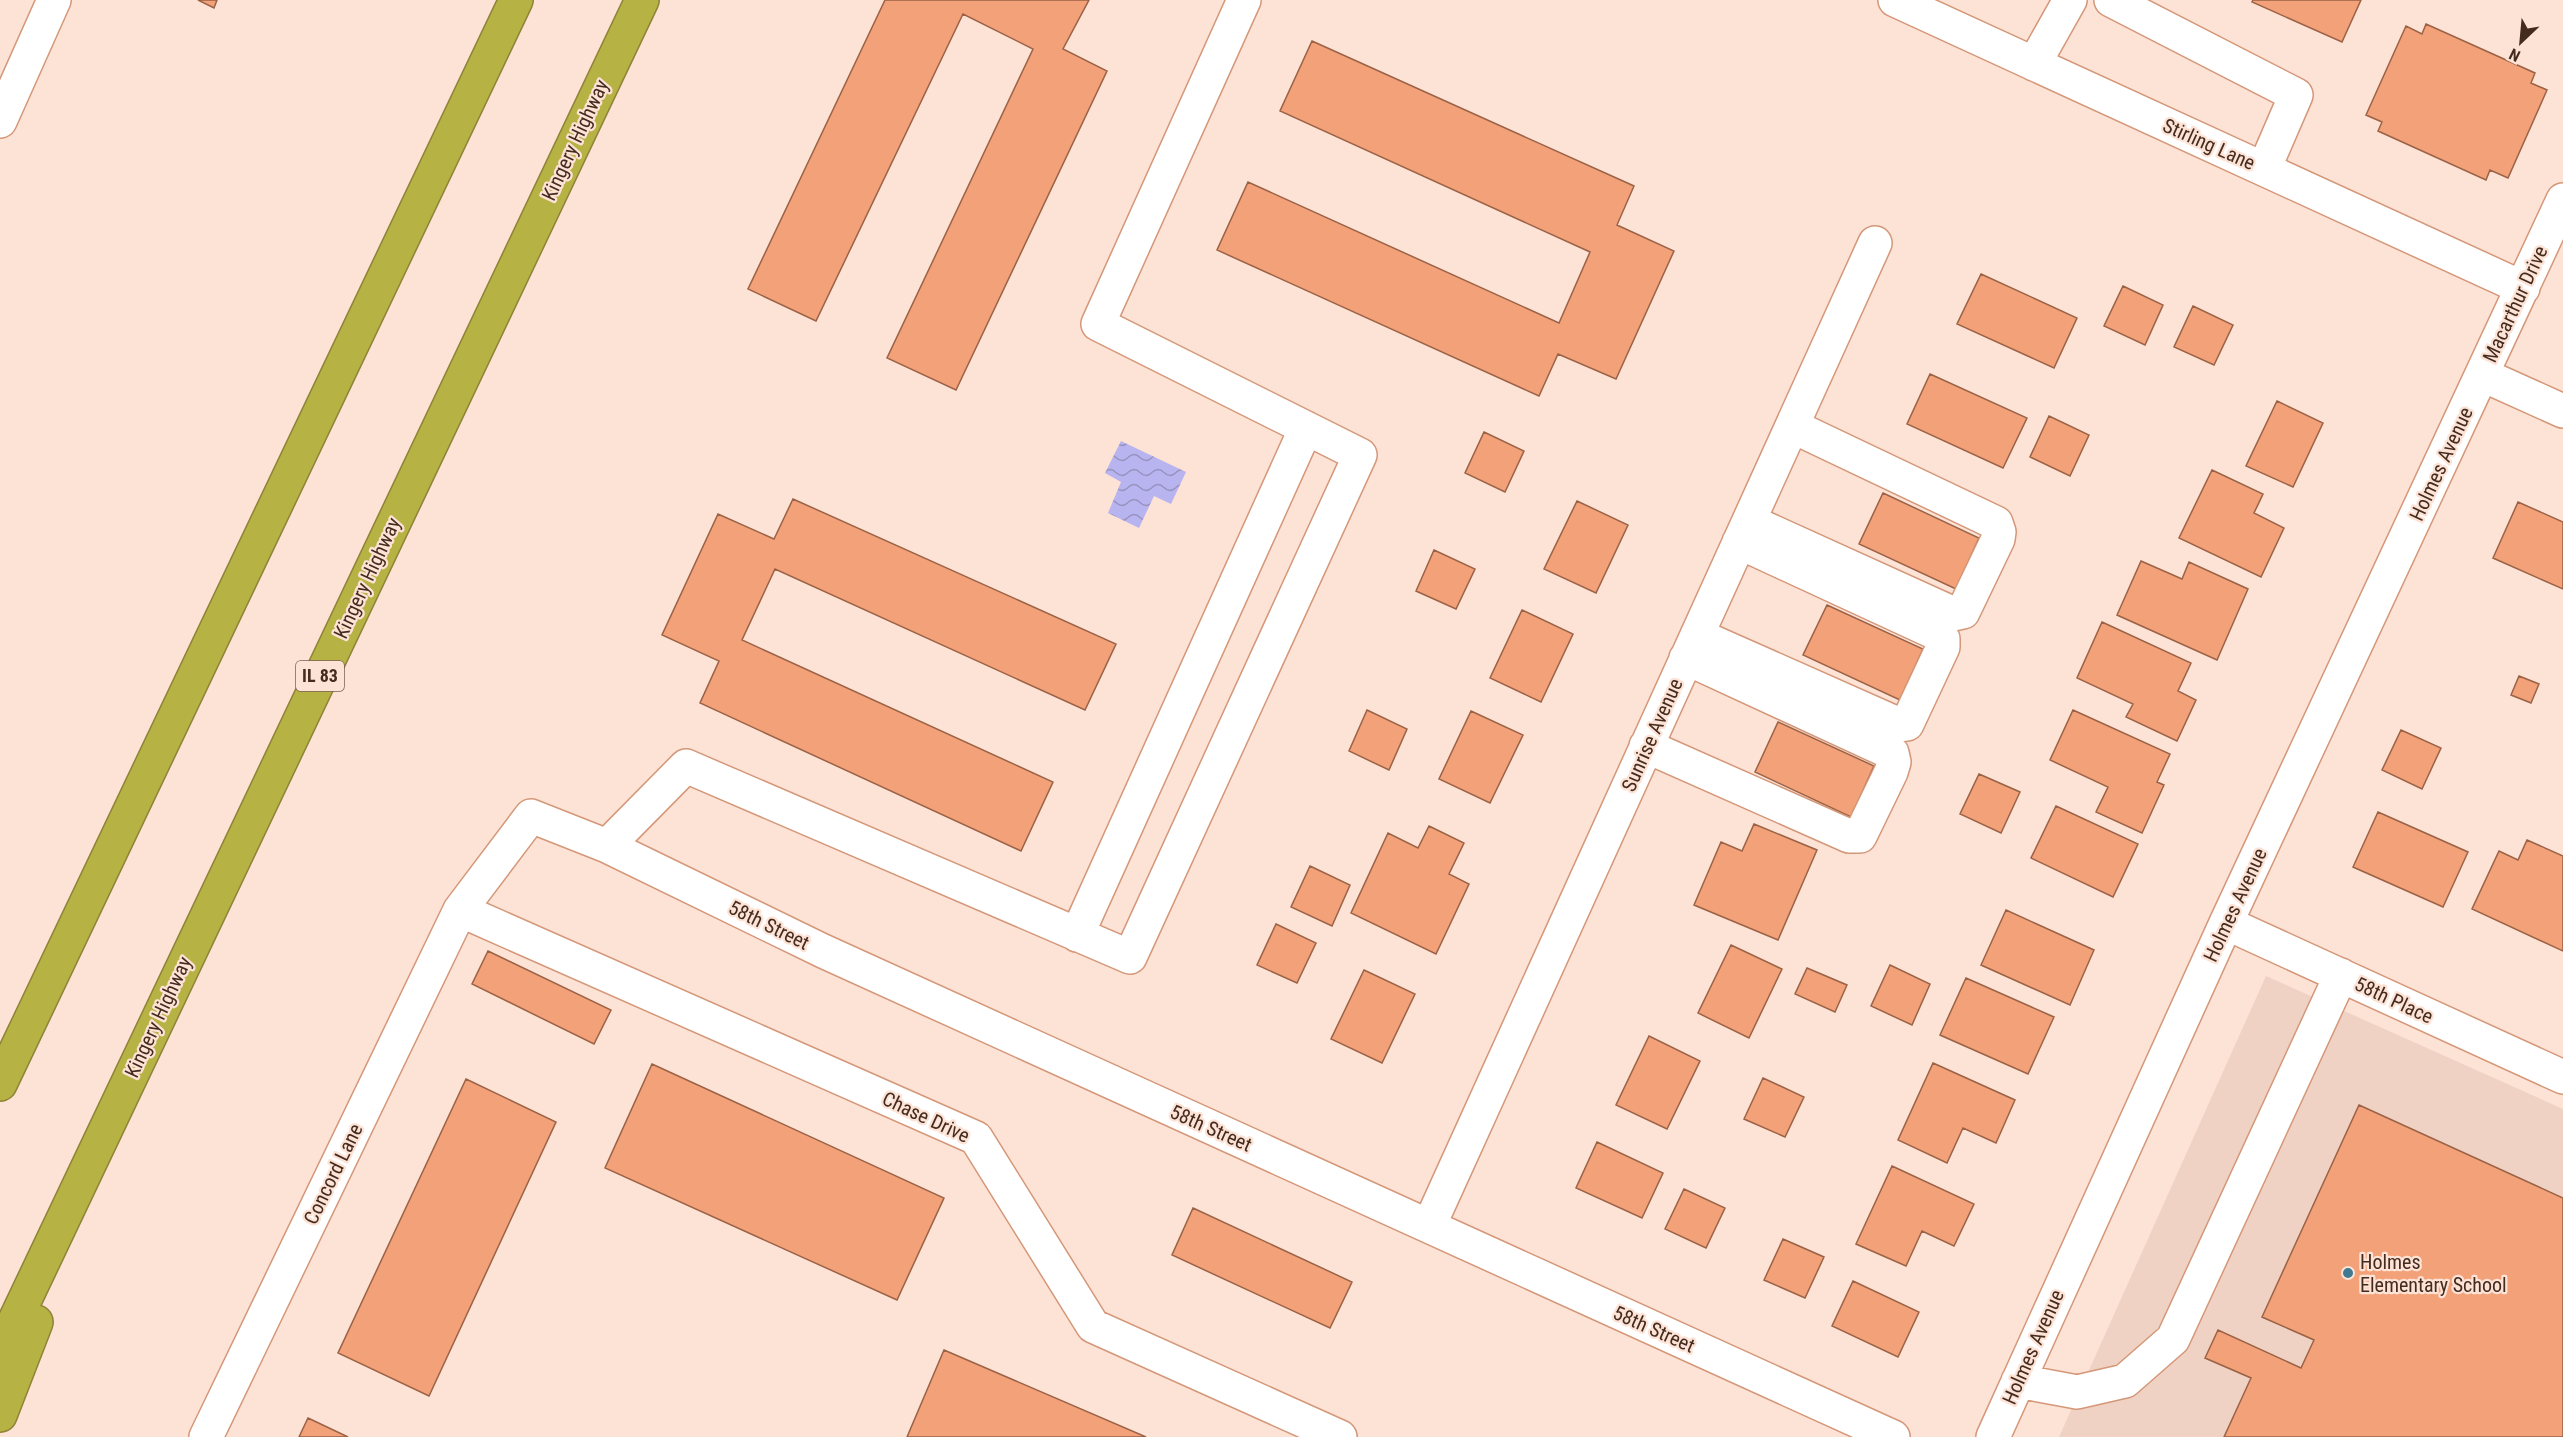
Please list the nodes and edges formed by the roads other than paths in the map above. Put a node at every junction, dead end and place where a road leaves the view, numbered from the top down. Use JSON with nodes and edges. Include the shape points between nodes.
{"nodes":[{"id":1,"x":54,"y":0,"type":"edge"},
{"id":2,"x":516,"y":0,"type":"edge"},
{"id":3,"x":642,"y":0,"type":"edge"},
{"id":4,"x":1244,"y":0,"type":"edge"},
{"id":5,"x":1894,"y":0,"type":"edge"},
{"id":6,"x":2070,"y":0,"type":"edge"},
{"id":7,"x":2111,"y":0,"type":"edge"},
{"id":8,"x":2034,"y":64,"type":"junction"},
{"id":9,"x":0,"y":121,"type":"edge"},
{"id":10,"x":2264,"y":169,"type":"junction"},
{"id":11,"x":2563,"y":200,"type":"edge"},
{"id":12,"x":1875,"y":243,"type":"dead end"},
{"id":13,"x":2523,"y":288,"type":"junction"},
{"id":14,"x":2483,"y":375,"type":"junction"},
{"id":15,"x":2563,"y":411,"type":"edge"},
{"id":16,"x":1792,"y":426,"type":"junction"},
{"id":17,"x":1306,"y":428,"type":"junction"},
{"id":18,"x":1744,"y":531,"type":"junction"},
{"id":19,"x":1692,"y":647,"type":"junction"},
{"id":20,"x":1646,"y":746,"type":"junction"},
{"id":21,"x":531,"y":816,"type":"joint"},
{"id":22,"x":607,"y":846,"type":"junction"},
{"id":23,"x":460,"y":910,"type":"junction"},
{"id":24,"x":2226,"y":923,"type":"junction"},
{"id":25,"x":1077,"y":935,"type":"junction"},
{"id":26,"x":2341,"y":975,"type":"junction"},
{"id":27,"x":137,"y":1061,"type":"junction"},
{"id":28,"x":2563,"y":1077,"type":"edge"},
{"id":29,"x":0,"y":1084,"type":"edge"},
{"id":30,"x":1429,"y":1226,"type":"junction"},
{"id":31,"x":0,"y":1353,"type":"edge"},
{"id":32,"x":2018,"y":1380,"type":"junction"},
{"id":33,"x":0,"y":1415,"type":"edge"},
{"id":34,"x":206,"y":1437,"type":"edge"},
{"id":35,"x":1340,"y":1437,"type":"edge"},
{"id":36,"x":1893,"y":1437,"type":"edge"},
{"id":37,"x":1993,"y":1437,"type":"edge"}],
"edges":[{"from":1,"to":9,"type":"street"},
{"from":2,"to":29,"type":"highway"},
{"from":3,"to":27,"type":"highway","name":"Kingery Highway","number":"IL 83"},
{"from":4,"to":17,"type":"street","via":[[1098,324]]},
{"from":5,"to":8,"type":"street","name":"Stirling Lane"},
{"from":6,"to":8,"type":"street"},
{"from":7,"to":10,"type":"street","via":[[2296,95]]},
{"from":8,"to":10,"type":"street","name":"Stirling Lane"},
{"from":10,"to":13,"type":"street","name":"Stirling Lane"},
{"from":11,"to":13,"type":"street","name":"Macarthur Drive"},
{"from":12,"to":16,"type":"street","name":"Sunrise Avenue"},
{"from":13,"to":14,"type":"street","name":"Macarthur Drive"},
{"from":14,"to":15,"type":"street"},
{"from":14,"to":24,"type":"street","name":"Holmes Avenue"},
{"from":16,"to":18,"type":"street","name":"Sunrise Avenue"},
{"from":16,"to":18,"type":"street","via":[[1996,523],[1998,539],[1963,612],[1954,614]]},
{"from":17,"to":25,"type":"street"},
{"from":17,"to":25,"type":"street","via":[[1360,455],[1130,957]]},
{"from":18,"to":19,"type":"street","name":"Sunrise Avenue"},
{"from":18,"to":19,"type":"street","via":[[1938,634],[1943,647],[1907,724],[1900,725]]},
{"from":19,"to":20,"type":"street","name":"Sunrise Avenue"},
{"from":19,"to":20,"type":"street","via":[[1892,753],[1891,772],[1860,836],[1849,836]]},
{"from":20,"to":30,"type":"street","name":"Sunrise Avenue"},
{"from":21,"to":22,"type":"street","name":"58th Street"},
{"from":21,"to":23,"type":"street","name":"Concord Lane"},
{"from":22,"to":25,"type":"street","via":[[686,766]]},
{"from":22,"to":30,"type":"street","name":"58th Street","via":[[823,951]]},
{"from":23,"to":34,"type":"street","name":"Concord Lane"},
{"from":23,"to":35,"type":"street","name":"Chase Drive","via":[[976,1138],[1093,1326]]},
{"from":24,"to":26,"type":"street","name":"58th Place"},
{"from":24,"to":32,"type":"street","name":"Holmes Avenue"},
{"from":26,"to":28,"type":"street","name":"58th Place"},
{"from":26,"to":32,"type":"street","via":[[2173,1339],[2125,1381],[2077,1392]]},
{"from":27,"to":31,"type":"highway","name":"Kingery Highway","number":"IL 83"},
{"from":27,"to":33,"type":"highway"},
{"from":30,"to":36,"type":"street","name":"58th Street"},
{"from":32,"to":37,"type":"street","name":"Holmes Avenue"}]}
